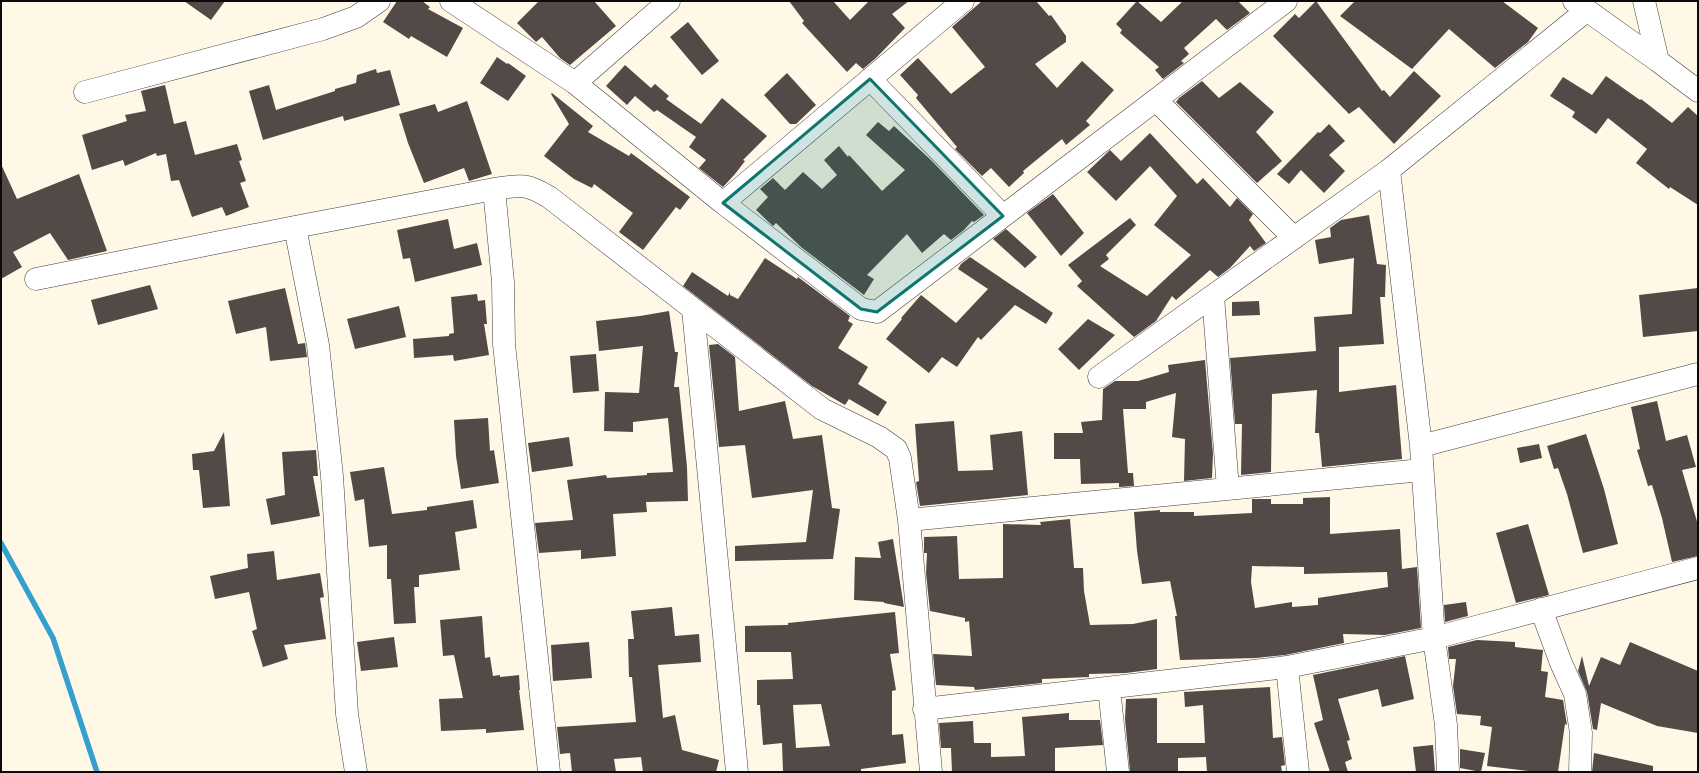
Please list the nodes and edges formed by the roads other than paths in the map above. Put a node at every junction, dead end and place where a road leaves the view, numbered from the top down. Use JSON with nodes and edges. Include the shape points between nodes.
{"nodes":[{"id":1,"x":379,"y":1,"type":"edge"},
{"id":2,"x":451,"y":1,"type":"edge"},
{"id":3,"x":669,"y":1,"type":"edge"},
{"id":4,"x":963,"y":1,"type":"edge"},
{"id":5,"x":1644,"y":1,"type":"edge"},
{"id":6,"x":1281,"y":2,"type":"edge"},
{"id":7,"x":1580,"y":6,"type":"edge"},
{"id":8,"x":1658,"y":61,"type":"junction"},
{"id":9,"x":870,"y":79,"type":"junction"},
{"id":10,"x":575,"y":83,"type":"junction"},
{"id":11,"x":1698,"y":91,"type":"edge"},
{"id":12,"x":85,"y":92,"type":"dead end"},
{"id":13,"x":1156,"y":100,"type":"junction"},
{"id":14,"x":1389,"y":170,"type":"junction"},
{"id":15,"x":494,"y":189,"type":"junction"},
{"id":16,"x":723,"y":203,"type":"junction"},
{"id":17,"x":1004,"y":216,"type":"junction"},
{"id":18,"x":295,"y":227,"type":"junction"},
{"id":19,"x":1294,"y":238,"type":"junction"},
{"id":20,"x":36,"y":279,"type":"dead end"},
{"id":21,"x":1213,"y":296,"type":"junction"},
{"id":22,"x":693,"y":309,"type":"junction"},
{"id":23,"x":1698,"y":374,"type":"edge"},
{"id":24,"x":1099,"y":377,"type":"dead end"},
{"id":25,"x":1421,"y":446,"type":"junction"},
{"id":26,"x":1422,"y":470,"type":"junction"},
{"id":27,"x":1228,"y":489,"type":"junction"},
{"id":28,"x":908,"y":520,"type":"junction"},
{"id":29,"x":1698,"y":568,"type":"edge"},
{"id":30,"x":1540,"y":609,"type":"junction"},
{"id":31,"x":1434,"y":638,"type":"junction"},
{"id":32,"x":1287,"y":667,"type":"junction"},
{"id":33,"x":1109,"y":688,"type":"junction"},
{"id":34,"x":924,"y":709,"type":"junction"},
{"id":35,"x":356,"y":772,"type":"edge"},
{"id":36,"x":549,"y":772,"type":"edge"},
{"id":37,"x":737,"y":772,"type":"edge"},
{"id":38,"x":931,"y":772,"type":"edge"},
{"id":39,"x":1118,"y":772,"type":"edge"},
{"id":40,"x":1298,"y":772,"type":"edge"},
{"id":41,"x":1448,"y":772,"type":"edge"},
{"id":42,"x":1580,"y":772,"type":"edge"}],
"edges":[{"from":1,"to":12,"type":"street","via":[[356,17],[323,29]]},
{"from":2,"to":10,"type":"street"},
{"from":3,"to":10,"type":"street"},
{"from":4,"to":9,"type":"street"},
{"from":5,"to":8,"type":"street"},
{"from":6,"to":13,"type":"street"},
{"from":7,"to":8,"type":"street"},
{"from":7,"to":14,"type":"street"},
{"from":8,"to":11,"type":"street"},
{"from":9,"to":16,"type":"street"},
{"from":9,"to":17,"type":"street"},
{"from":10,"to":16,"type":"street"},
{"from":13,"to":17,"type":"street"},
{"from":13,"to":19,"type":"street"},
{"from":14,"to":19,"type":"street"},
{"from":14,"to":25,"type":"street"},
{"from":15,"to":18,"type":"street"},
{"from":15,"to":22,"type":"street","via":[[521,185],[536,189]]},
{"from":15,"to":36,"type":"street","via":[[503,282],[504,344]]},
{"from":16,"to":17,"type":"street","via":[[861,309],[876,312]]},
{"from":18,"to":20,"type":"street"},
{"from":18,"to":35,"type":"street","via":[[319,353],[332,476],[347,714]]},
{"from":19,"to":21,"type":"street"},
{"from":21,"to":24,"type":"street"},
{"from":21,"to":27,"type":"street"},
{"from":22,"to":28,"type":"street","via":[[822,409],[896,448],[900,458]]},
{"from":22,"to":37,"type":"street"},
{"from":23,"to":25,"type":"street"},
{"from":25,"to":26,"type":"street"},
{"from":26,"to":27,"type":"street"},
{"from":26,"to":31,"type":"street"},
{"from":27,"to":28,"type":"street"},
{"from":28,"to":34,"type":"street"},
{"from":29,"to":30,"type":"street"},
{"from":30,"to":31,"type":"street"},
{"from":30,"to":42,"type":"street","via":[[1575,694],[1582,733]]},
{"from":31,"to":32,"type":"street"},
{"from":31,"to":41,"type":"street","via":[[1446,725]]},
{"from":32,"to":33,"type":"street"},
{"from":32,"to":40,"type":"street"},
{"from":33,"to":34,"type":"street"},
{"from":33,"to":39,"type":"street"},
{"from":34,"to":38,"type":"street"}]}
